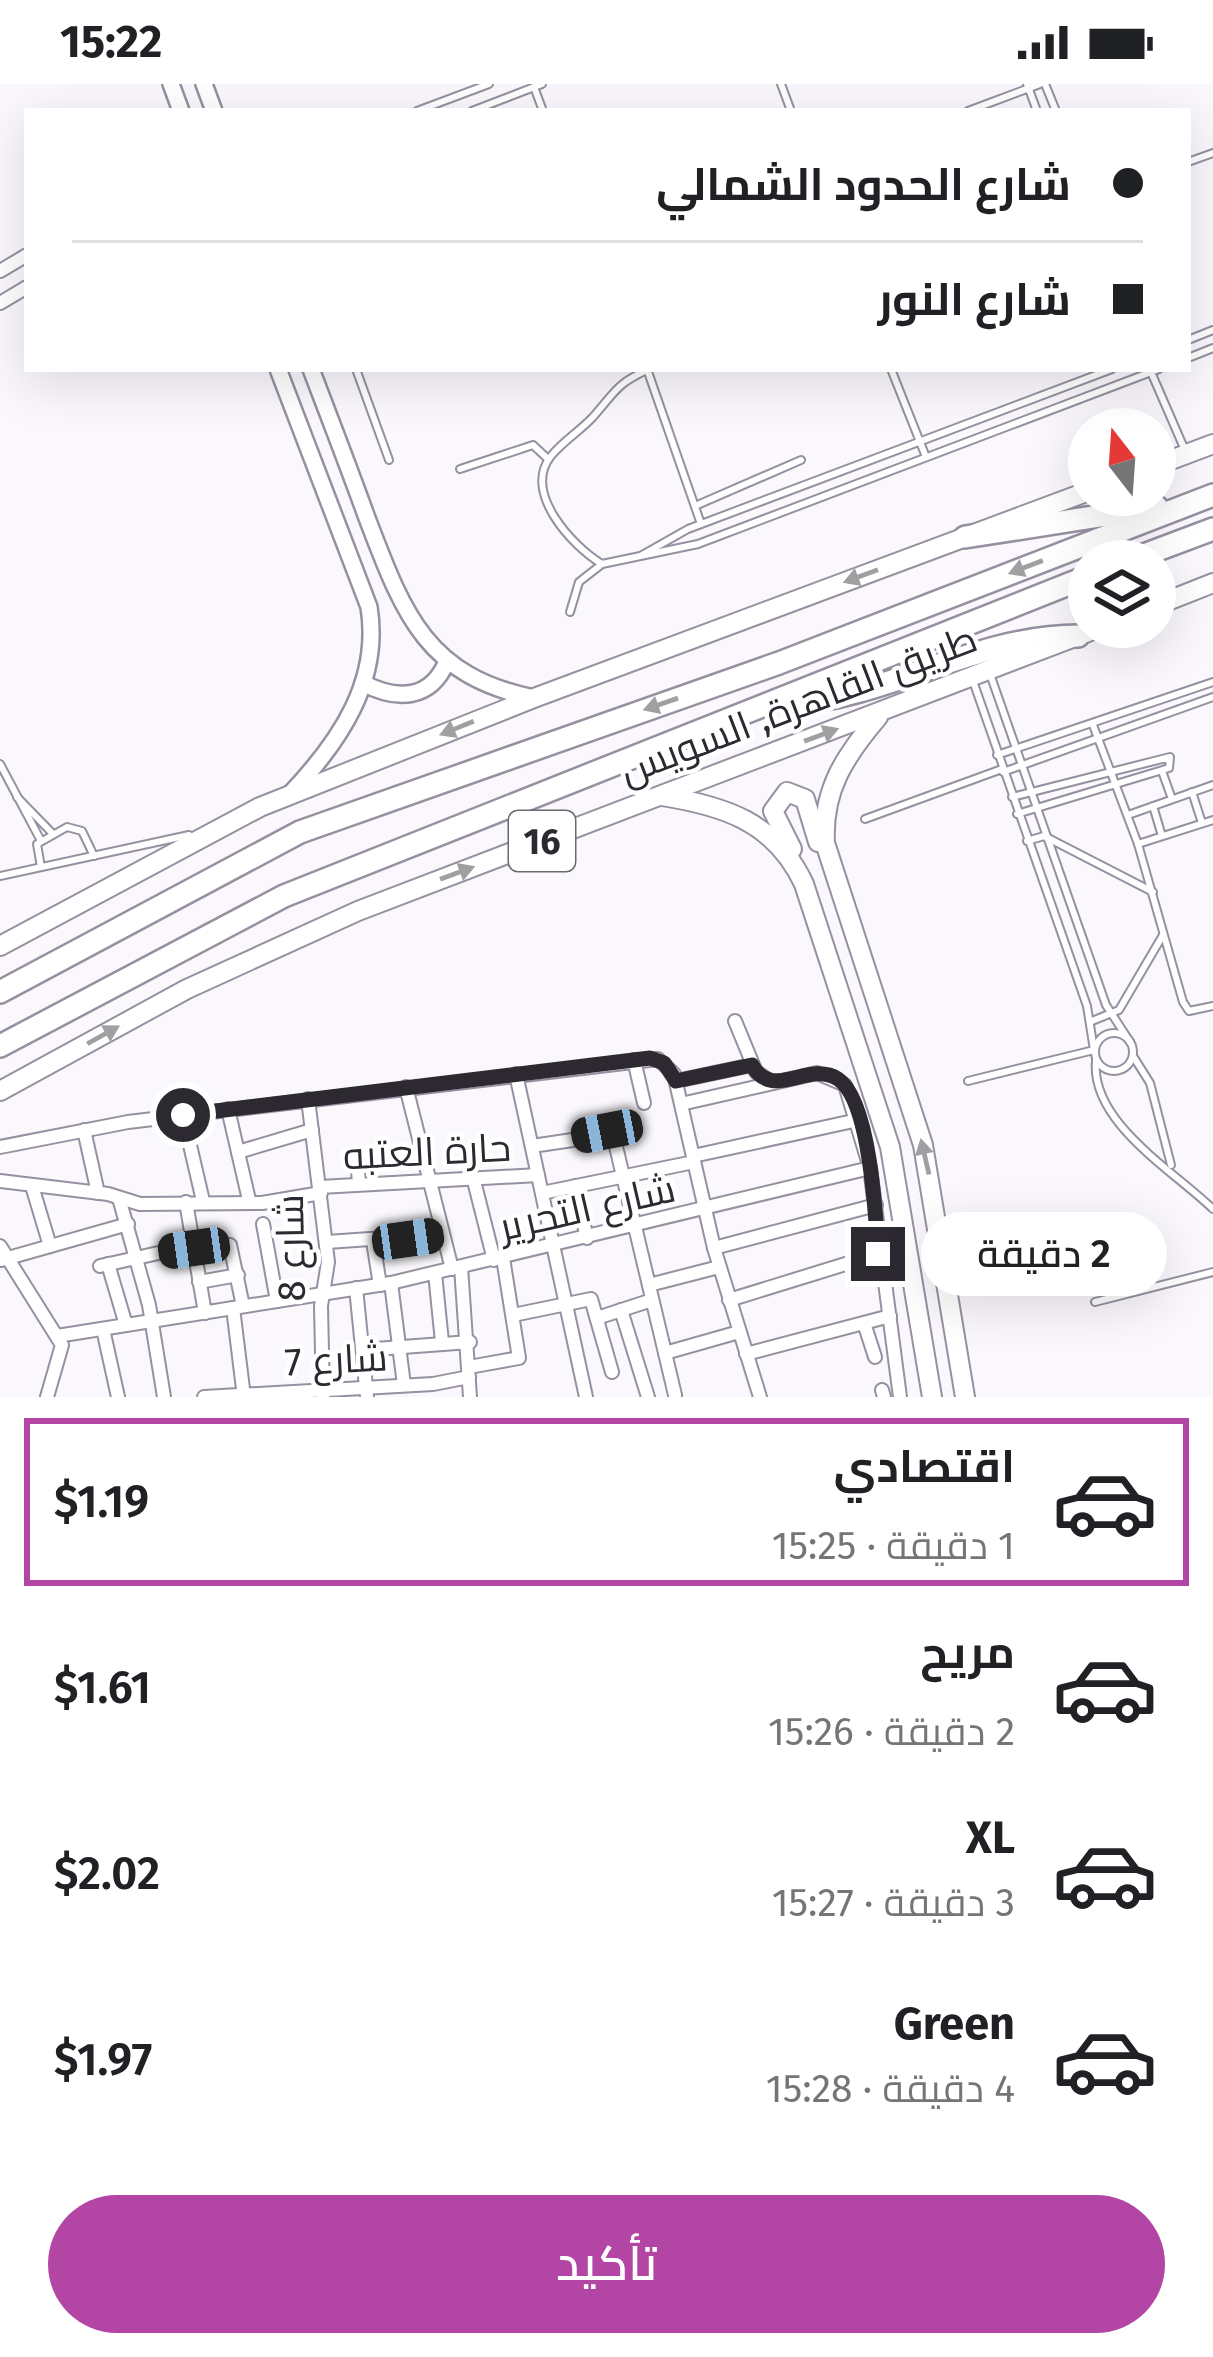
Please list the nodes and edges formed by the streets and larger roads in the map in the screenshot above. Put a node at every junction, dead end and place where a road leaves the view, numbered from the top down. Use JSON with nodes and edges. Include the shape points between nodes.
{"nodes":[{"id":1,"x":279,"y":372,"type":"edge"},
{"id":2,"x":312,"y":372,"type":"edge"},
{"id":3,"x":1213,"y":444,"type":"edge"},
{"id":4,"x":1176,"y":458,"type":"edge"},
{"id":5,"x":1206,"y":497,"type":"edge"},
{"id":6,"x":1068,"y":499,"type":"edge"},
{"id":7,"x":1213,"y":529,"type":"edge"},
{"id":8,"x":965,"y":537,"type":"junction"},
{"id":9,"x":1176,"y":543,"type":"edge"},
{"id":10,"x":1213,"y":583,"type":"edge"},
{"id":11,"x":1068,"y":584,"type":"edge"},
{"id":12,"x":1176,"y":598,"type":"edge"},
{"id":13,"x":1068,"y":637,"type":"edge"},
{"id":14,"x":1068,"y":640,"type":"edge"},
{"id":15,"x":447,"y":661,"type":"junction"},
{"id":16,"x":363,"y":683,"type":"junction"},
{"id":17,"x":534,"y":698,"type":"junction"},
{"id":18,"x":766,"y":705,"type":"junction"},
{"id":19,"x":881,"y":713,"type":"junction"},
{"id":20,"x":288,"y":796,"type":"junction"},
{"id":21,"x":657,"y":796,"type":"junction"},
{"id":22,"x":827,"y":856,"type":"junction"},
{"id":23,"x":798,"y":870,"type":"junction"},
{"id":24,"x":0,"y":946,"type":"edge"},
{"id":25,"x":0,"y":992,"type":"edge"},
{"id":26,"x":735,"y":1021,"type":"dead end"},
{"id":27,"x":0,"y":1046,"type":"edge"},
{"id":28,"x":634,"y":1060,"type":"junction"},
{"id":29,"x":752,"y":1065,"type":"junction"},
{"id":30,"x":517,"y":1074,"type":"junction"},
{"id":31,"x":676,"y":1081,"type":"junction"},
{"id":32,"x":775,"y":1083,"type":"junction"},
{"id":33,"x":406,"y":1087,"type":"junction"},
{"id":34,"x":0,"y":1091,"type":"edge"},
{"id":35,"x":308,"y":1099,"type":"junction"},
{"id":36,"x":644,"y":1103,"type":"dead end"},
{"id":37,"x":681,"y":1104,"type":"junction"},
{"id":38,"x":228,"y":1109,"type":"junction"},
{"id":39,"x":183,"y":1115,"type":"junction"},
{"id":40,"x":858,"y":1120,"type":"junction"},
{"id":41,"x":84,"y":1130,"type":"junction"},
{"id":42,"x":312,"y":1130,"type":"junction"},
{"id":43,"x":532,"y":1146,"type":"junction"},
{"id":44,"x":0,"y":1147,"type":"edge"},
{"id":45,"x":238,"y":1152,"type":"junction"},
{"id":46,"x":357,"y":1157,"type":"dead end"},
{"id":47,"x":694,"y":1159,"type":"junction"},
{"id":48,"x":870,"y":1168,"type":"junction"},
{"id":49,"x":538,"y":1175,"type":"junction"},
{"id":50,"x":623,"y":1176,"type":"junction"},
{"id":51,"x":473,"y":1177,"type":"junction"},
{"id":52,"x":428,"y":1178,"type":"junction"},
{"id":53,"x":0,"y":1181,"type":"edge"},
{"id":54,"x":359,"y":1184,"type":"junction"},
{"id":55,"x":32,"y":1186,"type":"junction"},
{"id":56,"x":575,"y":1186,"type":"junction"},
{"id":57,"x":320,"y":1190,"type":"junction"},
{"id":58,"x":98,"y":1193,"type":"junction"},
{"id":59,"x":542,"y":1193,"type":"junction"},
{"id":60,"x":119,"y":1198,"type":"junction"},
{"id":61,"x":249,"y":1200,"type":"junction"},
{"id":62,"x":203,"y":1201,"type":"junction"},
{"id":63,"x":186,"y":1202,"type":"junction"},
{"id":64,"x":876,"y":1204,"type":"junction"},
{"id":65,"x":706,"y":1210,"type":"junction"},
{"id":66,"x":128,"y":1224,"type":"junction"},
{"id":67,"x":263,"y":1224,"type":"dead end"},
{"id":68,"x":635,"y":1227,"type":"junction"},
{"id":69,"x":442,"y":1234,"type":"junction"},
{"id":70,"x":587,"y":1238,"type":"junction"},
{"id":71,"x":373,"y":1241,"type":"junction"},
{"id":72,"x":327,"y":1242,"type":"junction"},
{"id":73,"x":50,"y":1246,"type":"junction"},
{"id":74,"x":554,"y":1246,"type":"junction"},
{"id":75,"x":194,"y":1248,"type":"junction"},
{"id":76,"x":714,"y":1248,"type":"junction"},
{"id":77,"x":878,"y":1254,"type":"junction"},
{"id":78,"x":2,"y":1255,"type":"edge"},
{"id":79,"x":137,"y":1257,"type":"junction"},
{"id":80,"x":498,"y":1259,"type":"junction"},
{"id":81,"x":719,"y":1267,"type":"junction"},
{"id":82,"x":457,"y":1268,"type":"junction"},
{"id":83,"x":434,"y":1274,"type":"junction"},
{"id":84,"x":238,"y":1275,"type":"junction"},
{"id":85,"x":200,"y":1282,"type":"junction"},
{"id":86,"x":386,"y":1284,"type":"junction"},
{"id":87,"x":649,"y":1285,"type":"junction"},
{"id":88,"x":356,"y":1288,"type":"junction"},
{"id":89,"x":324,"y":1294,"type":"junction"},
{"id":90,"x":652,"y":1300,"type":"junction"},
{"id":91,"x":729,"y":1300,"type":"junction"},
{"id":92,"x":277,"y":1301,"type":"junction"},
{"id":93,"x":566,"y":1304,"type":"junction"},
{"id":94,"x":238,"y":1307,"type":"junction"},
{"id":95,"x":621,"y":1310,"type":"junction"},
{"id":96,"x":205,"y":1313,"type":"junction"},
{"id":97,"x":513,"y":1315,"type":"junction"},
{"id":98,"x":890,"y":1316,"type":"junction"},
{"id":99,"x":597,"y":1318,"type":"junction"},
{"id":100,"x":153,"y":1321,"type":"junction"},
{"id":101,"x":864,"y":1323,"type":"junction"},
{"id":102,"x":126,"y":1325,"type":"junction"},
{"id":103,"x":103,"y":1329,"type":"junction"},
{"id":104,"x":739,"y":1332,"type":"junction"},
{"id":105,"x":57,"y":1336,"type":"junction"},
{"id":106,"x":442,"y":1342,"type":"junction"},
{"id":107,"x":470,"y":1342,"type":"junction"},
{"id":108,"x":399,"y":1346,"type":"junction"},
{"id":109,"x":362,"y":1350,"type":"junction"},
{"id":110,"x":665,"y":1353,"type":"junction"},
{"id":111,"x":746,"y":1354,"type":"junction"},
{"id":112,"x":875,"y":1357,"type":"dead end"},
{"id":113,"x":469,"y":1372,"type":"junction"},
{"id":114,"x":612,"y":1372,"type":"dead end"},
{"id":115,"x":406,"y":1389,"type":"edge"},
{"id":116,"x":366,"y":1392,"type":"edge"},
{"id":117,"x":323,"y":1393,"type":"edge"},
{"id":118,"x":244,"y":1395,"type":"edge"},
{"id":119,"x":675,"y":1395,"type":"edge"},
{"id":120,"x":47,"y":1397,"type":"edge"},
{"id":121,"x":118,"y":1397,"type":"edge"},
{"id":122,"x":164,"y":1397,"type":"edge"},
{"id":123,"x":204,"y":1397,"type":"edge"},
{"id":124,"x":470,"y":1397,"type":"edge"},
{"id":125,"x":586,"y":1397,"type":"edge"},
{"id":126,"x":648,"y":1397,"type":"edge"},
{"id":127,"x":760,"y":1397,"type":"edge"},
{"id":128,"x":900,"y":1397,"type":"edge"},
{"id":129,"x":932,"y":1397,"type":"edge"},
{"id":130,"x":965,"y":1397,"type":"edge"}],
"edges":[{"from":1,"to":16,"type":"street","via":[[369,607],[373,633]]},
{"from":2,"to":15,"type":"street","via":[[403,612]]},
{"from":3,"to":4,"type":"main road"},
{"from":5,"to":8,"type":"highway","number":"16"},
{"from":5,"to":25,"type":"highway","name":"طريق القاهرة, السويس","number":"16","one_way":true,"via":[[256,853]]},
{"from":6,"to":8,"type":"main road","number":"16"},
{"from":7,"to":9,"type":"highway"},
{"from":8,"to":17,"type":"main road","number":"16","one_way":true},
{"from":10,"to":12,"type":"main road"},
{"from":11,"to":18,"type":"highway","name":"طريق القاهرة, السويس","number":"16"},
{"from":13,"to":18,"type":"highway","number":"16","via":[[1016,641],[853,693]]},
{"from":14,"to":19,"type":"main road","name":"طريق القاهرة, السويس","number":"16"},
{"from":15,"to":16,"type":"street","via":[[435,682],[415,694],[391,696]]},
{"from":15,"to":17,"type":"street"},
{"from":16,"to":20,"type":"street","via":[[332,747]]},
{"from":17,"to":20,"type":"main road","number":"16","one_way":true},
{"from":18,"to":27,"type":"highway","name":"طريق القاهرة, السويس","number":"16","via":[[230,921]]},
{"from":21,"to":19,"type":"main road","name":"طريق القاهرة, السويس","number":"16","one_way":true},
{"from":19,"to":22,"type":"main road","via":[[831,788]]},
{"from":20,"to":24,"type":"main road","number":"16","via":[[205,832]]},
{"from":21,"to":23,"type":"main road","via":[[747,818]]},
{"from":34,"to":21,"type":"main road","name":"طريق القاهرة, السويس","number":"16","one_way":true,"via":[[301,935]]},
{"from":22,"to":23,"type":"main road","via":[[805,799],[782,794],[773,811]]},
{"from":130,"to":22,"type":"main road","one_way":true,"via":[[923,1145]]},
{"from":23,"to":129,"type":"main road","via":[[878,1101]]},
{"from":26,"to":29,"type":"street"},
{"from":28,"to":30,"type":"street"},
{"from":28,"to":31,"type":"street","via":[[664,1063]]},
{"from":28,"to":36,"type":"street"},
{"from":29,"to":31,"type":"street"},
{"from":29,"to":32,"type":"street"},
{"from":30,"to":33,"type":"street"},
{"from":30,"to":43,"type":"street"},
{"from":31,"to":37,"type":"street"},
{"from":32,"to":37,"type":"street"},
{"from":32,"to":40,"type":"street","via":[[817,1073],[845,1085]]},
{"from":33,"to":35,"type":"street"},
{"from":33,"to":52,"type":"street"},
{"from":35,"to":38,"type":"street"},
{"from":35,"to":42,"type":"street","name":"شارع 8"},
{"from":37,"to":47,"type":"street"},
{"from":38,"to":39,"type":"street"},
{"from":38,"to":45,"type":"street"},
{"from":39,"to":41,"type":"street"},
{"from":39,"to":62,"type":"street"},
{"from":40,"to":47,"type":"street"},
{"from":40,"to":48,"type":"street"},
{"from":41,"to":44,"type":"street"},
{"from":41,"to":58,"type":"street"},
{"from":42,"to":45,"type":"street"},
{"from":42,"to":57,"type":"street","name":"شارع 8"},
{"from":43,"to":49,"type":"street"},
{"from":43,"to":50,"type":"street","via":[[610,1132]]},
{"from":45,"to":61,"type":"street"},
{"from":46,"to":54,"type":"street"},
{"from":47,"to":50,"type":"street"},
{"from":47,"to":65,"type":"street"},
{"from":48,"to":64,"type":"street"},
{"from":48,"to":65,"type":"street","name":"شارع التحرير"},
{"from":49,"to":51,"type":"street","name":"حارة العتبه"},
{"from":49,"to":59,"type":"street"},
{"from":50,"to":56,"type":"street"},
{"from":50,"to":68,"type":"street"},
{"from":51,"to":52,"type":"street","name":"حارة العتبه"},
{"from":51,"to":80,"type":"street"},
{"from":52,"to":54,"type":"street","name":"حارة العتبه"},
{"from":52,"to":69,"type":"street"},
{"from":53,"to":55,"type":"street","name":"حارة العتبه"},
{"from":54,"to":57,"type":"street","name":"حارة العتبه"},
{"from":55,"to":58,"type":"street","name":"حارة العتبه"},
{"from":55,"to":73,"type":"street"},
{"from":56,"to":59,"type":"street"},
{"from":56,"to":70,"type":"street"},
{"from":57,"to":61,"type":"street","name":"حارة العتبه"},
{"from":57,"to":72,"type":"street","name":"شارع 8"},
{"from":58,"to":60,"type":"street","name":"حارة العتبه"},
{"from":59,"to":74,"type":"street"},
{"from":60,"to":63,"type":"street","name":"حارة العتبه"},
{"from":60,"to":66,"type":"street"},
{"from":61,"to":62,"type":"street","name":"حارة العتبه"},
{"from":62,"to":63,"type":"street","name":"حارة العتبه"},
{"from":63,"to":75,"type":"street"},
{"from":64,"to":76,"type":"street"},
{"from":64,"to":77,"type":"street"},
{"from":65,"to":68,"type":"street","name":"شارع التحرير"},
{"from":65,"to":76,"type":"street"},
{"from":66,"to":73,"type":"street"},
{"from":66,"to":79,"type":"street"},
{"from":67,"to":92,"type":"street"},
{"from":68,"to":70,"type":"street","name":"شارع التحرير"},
{"from":68,"to":87,"type":"street"},
{"from":69,"to":71,"type":"street"},
{"from":69,"to":82,"type":"street"},
{"from":70,"to":74,"type":"street","name":"شارع التحرير"},
{"from":71,"to":72,"type":"street"},
{"from":71,"to":86,"type":"street"},
{"from":72,"to":89,"type":"street","name":"شارع 8"},
{"from":73,"to":78,"type":"street"},
{"from":74,"to":80,"type":"street","name":"شارع التحرير"},
{"from":74,"to":93,"type":"street"},
{"from":75,"to":79,"type":"street"},
{"from":75,"to":84,"type":"street","via":[[230,1245]]},
{"from":75,"to":85,"type":"street"},
{"from":76,"to":81,"type":"street"},
{"from":77,"to":91,"type":"street"},
{"from":77,"to":98,"type":"street"},
{"from":78,"to":105,"type":"street"},
{"from":79,"to":100,"type":"street"},
{"from":79,"to":102,"type":"street","via":[[104,1265]]},
{"from":80,"to":82,"type":"street","name":"شارع التحرير"},
{"from":80,"to":97,"type":"street"},
{"from":81,"to":87,"type":"street"},
{"from":81,"to":91,"type":"street"},
{"from":82,"to":83,"type":"street","name":"شارع التحرير"},
{"from":82,"to":107,"type":"street"},
{"from":83,"to":86,"type":"street","name":"شارع التحرير"},
{"from":83,"to":106,"type":"street"},
{"from":84,"to":85,"type":"street"},
{"from":84,"to":94,"type":"street"},
{"from":85,"to":96,"type":"street"},
{"from":86,"to":88,"type":"street","name":"شارع التحرير"},
{"from":86,"to":108,"type":"street"},
{"from":87,"to":90,"type":"street"},
{"from":88,"to":89,"type":"street","name":"شارع التحرير"},
{"from":88,"to":109,"type":"street"},
{"from":89,"to":92,"type":"street","name":"شارع التحرير"},
{"from":89,"to":117,"type":"street","name":"شارع 8"},
{"from":90,"to":95,"type":"street"},
{"from":90,"to":110,"type":"street"},
{"from":91,"to":104,"type":"street"},
{"from":92,"to":94,"type":"street","name":"شارع التحرير"},
{"from":93,"to":97,"type":"street"},
{"from":93,"to":99,"type":"street","via":[[589,1298]]},
{"from":93,"to":125,"type":"street"},
{"from":94,"to":96,"type":"street","name":"شارع التحرير"},
{"from":94,"to":118,"type":"street"},
{"from":95,"to":99,"type":"street"},
{"from":95,"to":126,"type":"street"},
{"from":96,"to":100,"type":"street","name":"شارع التحرير"},
{"from":97,"to":113,"type":"street","name":"شارع 7","via":[[518,1359]]},
{"from":98,"to":101,"type":"street"},
{"from":98,"to":128,"type":"street"},
{"from":99,"to":114,"type":"street"},
{"from":100,"to":102,"type":"street","name":"شارع التحرير"},
{"from":100,"to":122,"type":"street"},
{"from":101,"to":111,"type":"street"},
{"from":101,"to":112,"type":"street"},
{"from":102,"to":103,"type":"street","name":"شارع التحرير"},
{"from":103,"to":105,"type":"street","name":"شارع التحرير"},
{"from":103,"to":121,"type":"street"},
{"from":104,"to":110,"type":"street"},
{"from":104,"to":111,"type":"street"},
{"from":105,"to":120,"type":"street","via":[[62,1350]]},
{"from":106,"to":107,"type":"street"},
{"from":106,"to":108,"type":"street"},
{"from":107,"to":113,"type":"street"},
{"from":108,"to":109,"type":"street"},
{"from":108,"to":115,"type":"street"},
{"from":109,"to":116,"type":"street"},
{"from":110,"to":119,"type":"street"},
{"from":111,"to":127,"type":"street"},
{"from":113,"to":115,"type":"street","name":"شارع 7"},
{"from":113,"to":124,"type":"street"},
{"from":115,"to":116,"type":"street","name":"شارع 7"},
{"from":116,"to":117,"type":"street","name":"شارع 7"},
{"from":117,"to":118,"type":"street","name":"شارع 7"},
{"from":118,"to":123,"type":"street","name":"شارع 7"}]}
